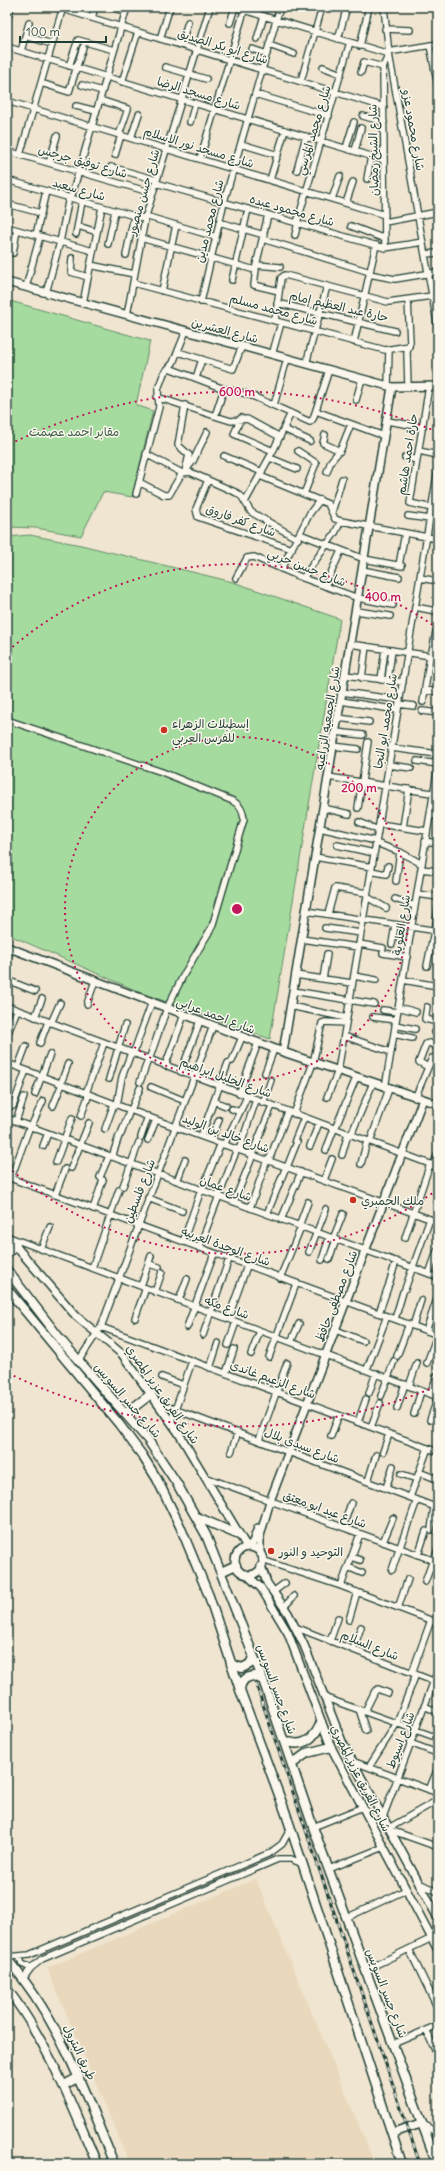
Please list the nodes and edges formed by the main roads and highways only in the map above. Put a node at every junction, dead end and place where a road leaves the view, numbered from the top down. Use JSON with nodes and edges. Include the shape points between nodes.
{"nodes":[{"id":1,"x":16,"y":1246,"type":"road end"},
{"id":2,"x":7,"y":1253,"type":"edge"},
{"id":3,"x":7,"y":1270,"type":"edge"},
{"id":4,"x":7,"y":1290,"type":"edge"},
{"id":5,"x":151,"y":1394,"type":"road end"},
{"id":6,"x":125,"y":1414,"type":"junction"},
{"id":7,"x":197,"y":1517,"type":"junction"},
{"id":8,"x":240,"y":1535,"type":"road end"},
{"id":9,"x":236,"y":1565,"type":"road end"},
{"id":10,"x":221,"y":1572,"type":"junction"},
{"id":11,"x":253,"y":1657,"type":"junction"},
{"id":12,"x":231,"y":1664,"type":"junction"},
{"id":13,"x":262,"y":1680,"type":"junction"},
{"id":14,"x":240,"y":1690,"type":"junction"},
{"id":15,"x":322,"y":1722,"type":"road end"},
{"id":16,"x":283,"y":1739,"type":"junction"},
{"id":17,"x":331,"y":1747,"type":"road end"},
{"id":18,"x":292,"y":1764,"type":"junction"},
{"id":19,"x":7,"y":1958,"type":"edge"},
{"id":20,"x":7,"y":1989,"type":"edge"},
{"id":21,"x":79,"y":2077,"type":"junction"},
{"id":22,"x":64,"y":2085,"type":"junction"},
{"id":23,"x":422,"y":2123,"type":"junction"},
{"id":24,"x":392,"y":2133,"type":"junction"},
{"id":25,"x":97,"y":2164,"type":"edge"},
{"id":26,"x":114,"y":2164,"type":"edge"},
{"id":27,"x":402,"y":2164,"type":"edge"},
{"id":28,"x":437,"y":2164,"type":"edge"}],
"edges":[{"from":1,"to":2,"type":"main road"},
{"from":3,"to":6,"type":"main road","name":"شارع جسر السويس"},
{"from":4,"to":12,"type":"main road","name":"شارع جسر السويس","via":[[118,1424],[157,1479],[200,1573]]},
{"from":5,"to":6,"type":"main road"},
{"from":6,"to":7,"type":"main road","name":"شارع جسر السويس","via":[[159,1455]]},
{"from":7,"to":8,"type":"main road"},
{"from":7,"to":10,"type":"main road","name":"شارع جسر السويس"},
{"from":9,"to":10,"type":"main road"},
{"from":10,"to":11,"type":"main road","name":"شارع جسر السويس"},
{"from":11,"to":12,"type":"main road","via":[[250,1664],[242,1668]]},
{"from":11,"to":13,"type":"main road","name":"شارع جسر السويس"},
{"from":12,"to":14,"type":"main road","name":"شارع جسر السويس"},
{"from":13,"to":14,"type":"main road","via":[[254,1676],[246,1678]]},
{"from":13,"to":16,"type":"main road","name":"شارع جسر السويس"},
{"from":14,"to":24,"type":"main road","name":"شارع جسر السويس","via":[[291,1828]]},
{"from":15,"to":16,"type":"main road","via":[[315,1735],[306,1742],[294,1743]]},
{"from":16,"to":18,"type":"main road","name":"شارع جسر السويس"},
{"from":17,"to":18,"type":"main road","via":[[307,1753]]},
{"from":18,"to":23,"type":"main road","name":"شارع جسر السويس"},
{"from":19,"to":21,"type":"main road","name":"طريق البترول","via":[[55,2026]]},
{"from":20,"to":22,"type":"main road","via":[[34,2027]]},
{"from":21,"to":22,"type":"main road"},
{"from":21,"to":26,"type":"main road","name":"طريق البترول"},
{"from":22,"to":25,"type":"main road"},
{"from":23,"to":24,"type":"main road"},
{"from":23,"to":28,"type":"main road","name":"شارع جسر السويس"},
{"from":24,"to":27,"type":"main road","name":"شارع جسر السويس"}]}
